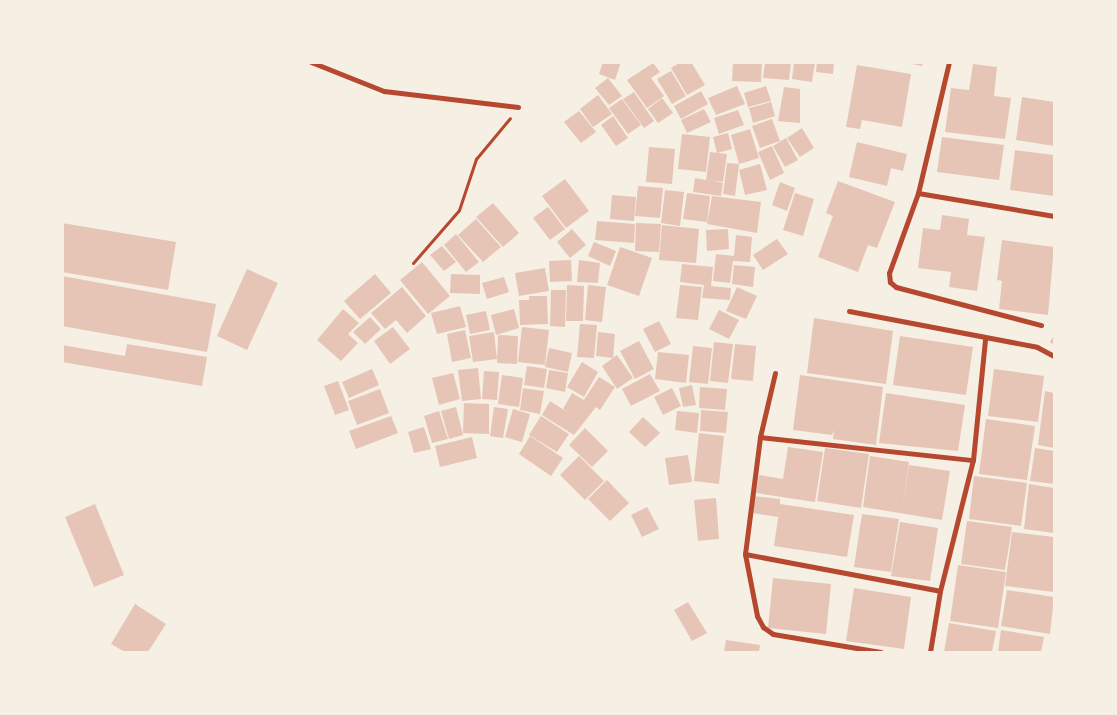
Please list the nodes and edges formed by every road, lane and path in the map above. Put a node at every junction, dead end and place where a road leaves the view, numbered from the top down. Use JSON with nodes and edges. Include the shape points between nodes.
{"nodes":[{"id":1,"x":311,"y":62,"type":"edge"},
{"id":2,"x":949,"y":62,"type":"edge"},
{"id":3,"x":518,"y":108,"type":"joint"},
{"id":4,"x":918,"y":193,"type":"junction"},
{"id":5,"x":1054,"y":216,"type":"edge"},
{"id":6,"x":413,"y":263,"type":"dead end"},
{"id":7,"x":849,"y":310,"type":"dead end"},
{"id":8,"x":1041,"y":325,"type":"dead end"},
{"id":9,"x":985,"y":339,"type":"junction"},
{"id":10,"x":1054,"y":356,"type":"edge"},
{"id":11,"x":775,"y":373,"type":"dead end"},
{"id":12,"x":760,"y":437,"type":"junction"},
{"id":13,"x":972,"y":460,"type":"junction"},
{"id":14,"x":745,"y":554,"type":"junction"},
{"id":15,"x":940,"y":591,"type":"junction"},
{"id":16,"x":881,"y":652,"type":"edge"},
{"id":17,"x":930,"y":652,"type":"edge"}],
"edges":[{"from":1,"to":3,"type":"street","via":[[384,91]]},
{"from":2,"to":4,"type":"street"},
{"from":3,"to":6,"type":"path","via":[[476,159],[459,210]]},
{"from":4,"to":5,"type":"street"},
{"from":4,"to":8,"type":"street","via":[[890,273],[890,282],[896,287]]},
{"from":7,"to":9,"type":"street"},
{"from":9,"to":10,"type":"street","via":[[1037,347]]},
{"from":9,"to":13,"type":"street"},
{"from":11,"to":12,"type":"street"},
{"from":12,"to":13,"type":"street"},
{"from":12,"to":14,"type":"street"},
{"from":13,"to":15,"type":"street"},
{"from":14,"to":15,"type":"street"},
{"from":14,"to":16,"type":"street","via":[[756,597],[757,616],[763,628],[773,634]]},
{"from":15,"to":17,"type":"street"}]}
